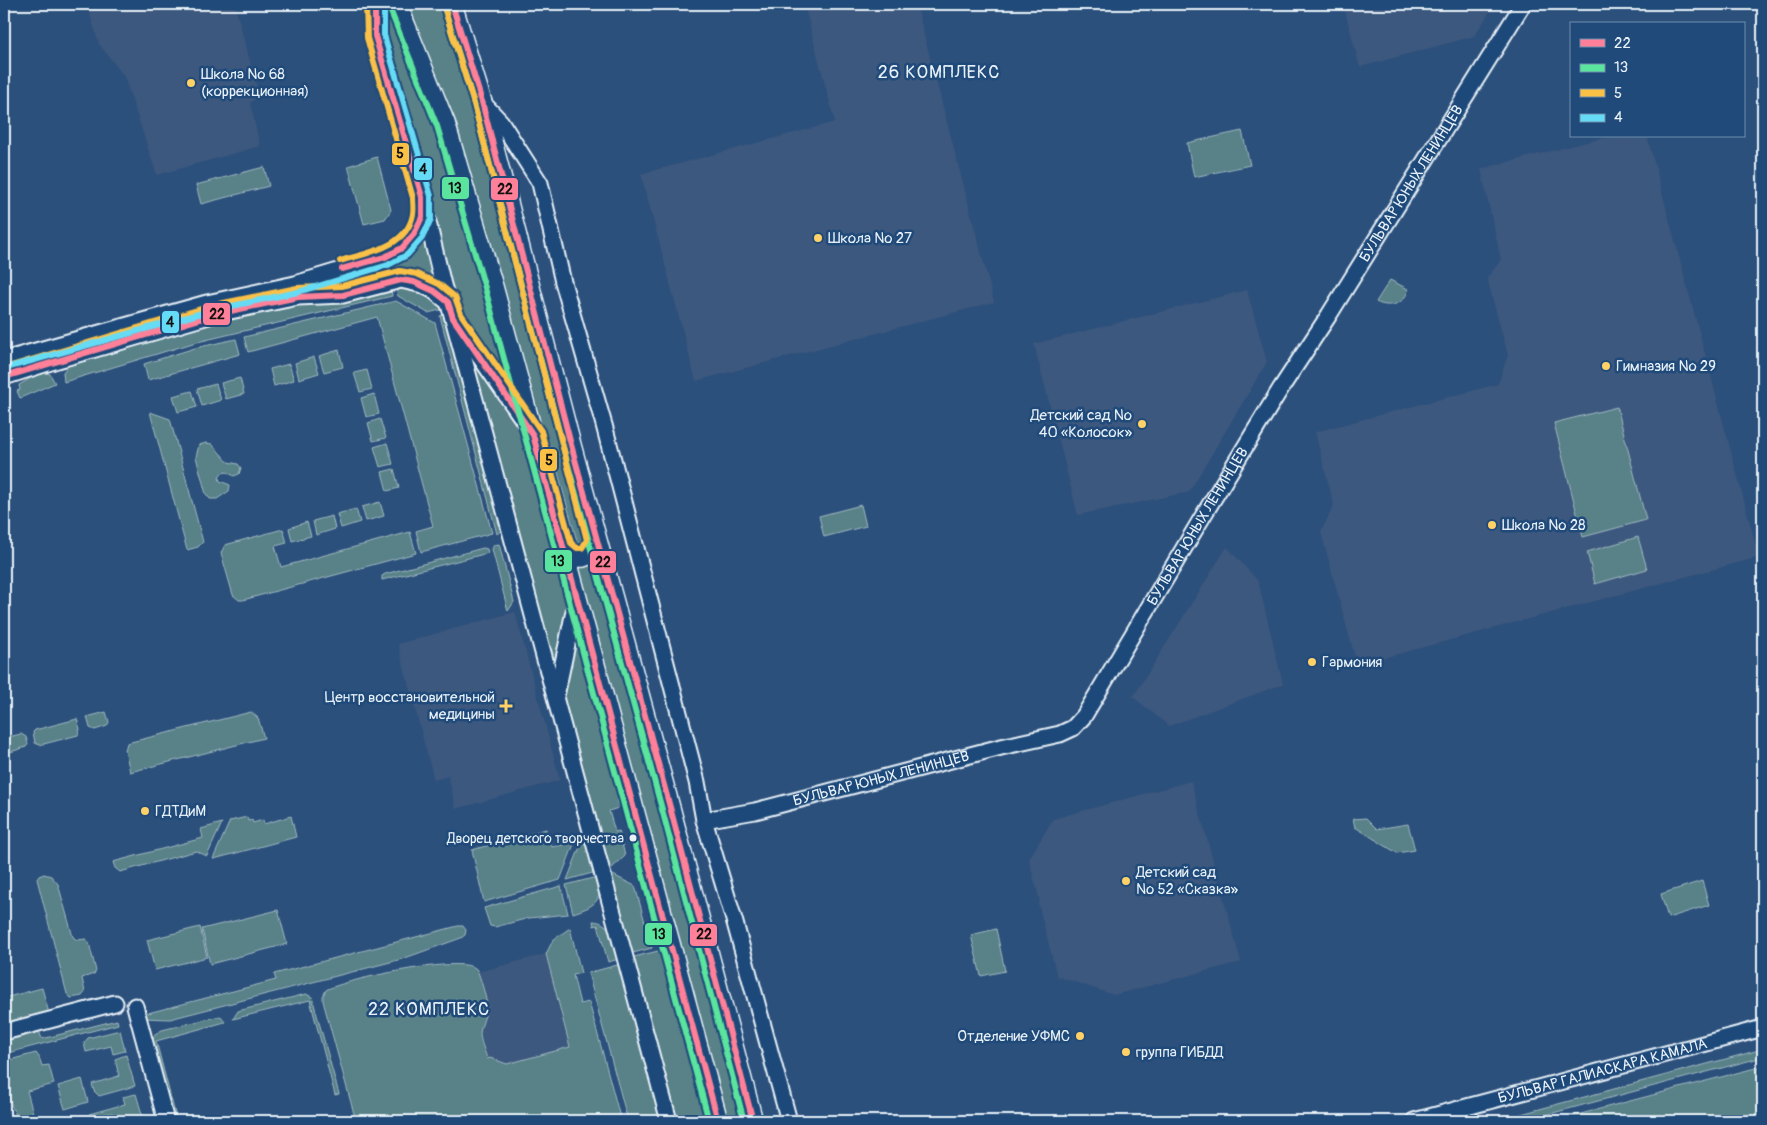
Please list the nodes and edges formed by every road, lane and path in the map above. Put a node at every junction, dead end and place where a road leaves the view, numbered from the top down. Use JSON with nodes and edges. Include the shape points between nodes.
{"nodes":[{"id":1,"x":375,"y":4,"type":"edge"},
{"id":2,"x":397,"y":4,"type":"edge"},
{"id":3,"x":452,"y":4,"type":"edge"},
{"id":4,"x":1523,"y":4,"type":"edge"},
{"id":5,"x":482,"y":102,"type":"junction"},
{"id":6,"x":422,"y":197,"type":"junction"},
{"id":7,"x":339,"y":270,"type":"junction"},
{"id":8,"x":343,"y":295,"type":"junction"},
{"id":9,"x":448,"y":302,"type":"junction"},
{"id":10,"x":453,"y":318,"type":"junction"},
{"id":11,"x":4,"y":360,"type":"edge"},
{"id":12,"x":4,"y":377,"type":"edge"},
{"id":13,"x":534,"y":435,"type":"junction"},
{"id":14,"x":596,"y":540,"type":"junction"},
{"id":15,"x":564,"y":548,"type":"junction"},
{"id":16,"x":576,"y":597,"type":"junction"},
{"id":17,"x":555,"y":700,"type":"junction"},
{"id":18,"x":704,"y":820,"type":"junction"},
{"id":19,"x":115,"y":1003,"type":"dead end"},
{"id":20,"x":135,"y":1006,"type":"dead end"},
{"id":21,"x":1763,"y":1028,"type":"edge"},
{"id":22,"x":4,"y":1032,"type":"edge"},
{"id":23,"x":753,"y":1118,"type":"edge"},
{"id":24,"x":166,"y":1121,"type":"edge"},
{"id":25,"x":669,"y":1121,"type":"edge"},
{"id":26,"x":718,"y":1121,"type":"edge"},
{"id":27,"x":789,"y":1121,"type":"edge"},
{"id":28,"x":1414,"y":1121,"type":"edge"}],
"edges":[{"from":1,"to":6,"type":"street","via":[[375,36]]},
{"from":2,"to":13,"type":"main road","via":[[445,123]]},
{"from":3,"to":5,"type":"main road"},
{"from":4,"to":18,"type":"street","name":"БУЛЬВАР ЮНЫХ ЛЕНИНЦЕВ","via":[[1271,405],[1084,716],[1073,728],[1060,734],[755,811]]},
{"from":5,"to":14,"type":"main road"},
{"from":5,"to":18,"type":"street","via":[[501,122],[540,183],[563,282],[604,425],[697,782]]},
{"from":6,"to":7,"type":"street","via":[[422,217],[402,248],[385,257]]},
{"from":6,"to":9,"type":"street"},
{"from":7,"to":8,"type":"street","via":[[349,282]]},
{"from":7,"to":11,"type":"street"},
{"from":8,"to":9,"type":"street","via":[[401,280],[423,285]]},
{"from":8,"to":12,"type":"street","via":[[298,297],[216,314]]},
{"from":9,"to":10,"type":"street"},
{"from":10,"to":13,"type":"street"},
{"from":10,"to":17,"type":"street"},
{"from":13,"to":15,"type":"main road"},
{"from":14,"to":15,"type":"main road","via":[[594,549],[584,557],[571,555]]},
{"from":14,"to":23,"type":"main road"},
{"from":15,"to":16,"type":"main road"},
{"from":16,"to":17,"type":"street"},
{"from":16,"to":26,"type":"main road"},
{"from":17,"to":25,"type":"street"},
{"from":18,"to":27,"type":"street"},
{"from":19,"to":22,"type":"street"},
{"from":20,"to":24,"type":"street"},
{"from":21,"to":28,"type":"street","name":"БУЛЬВАР ГАЛИАСКАРА КАМАЛА"}]}
